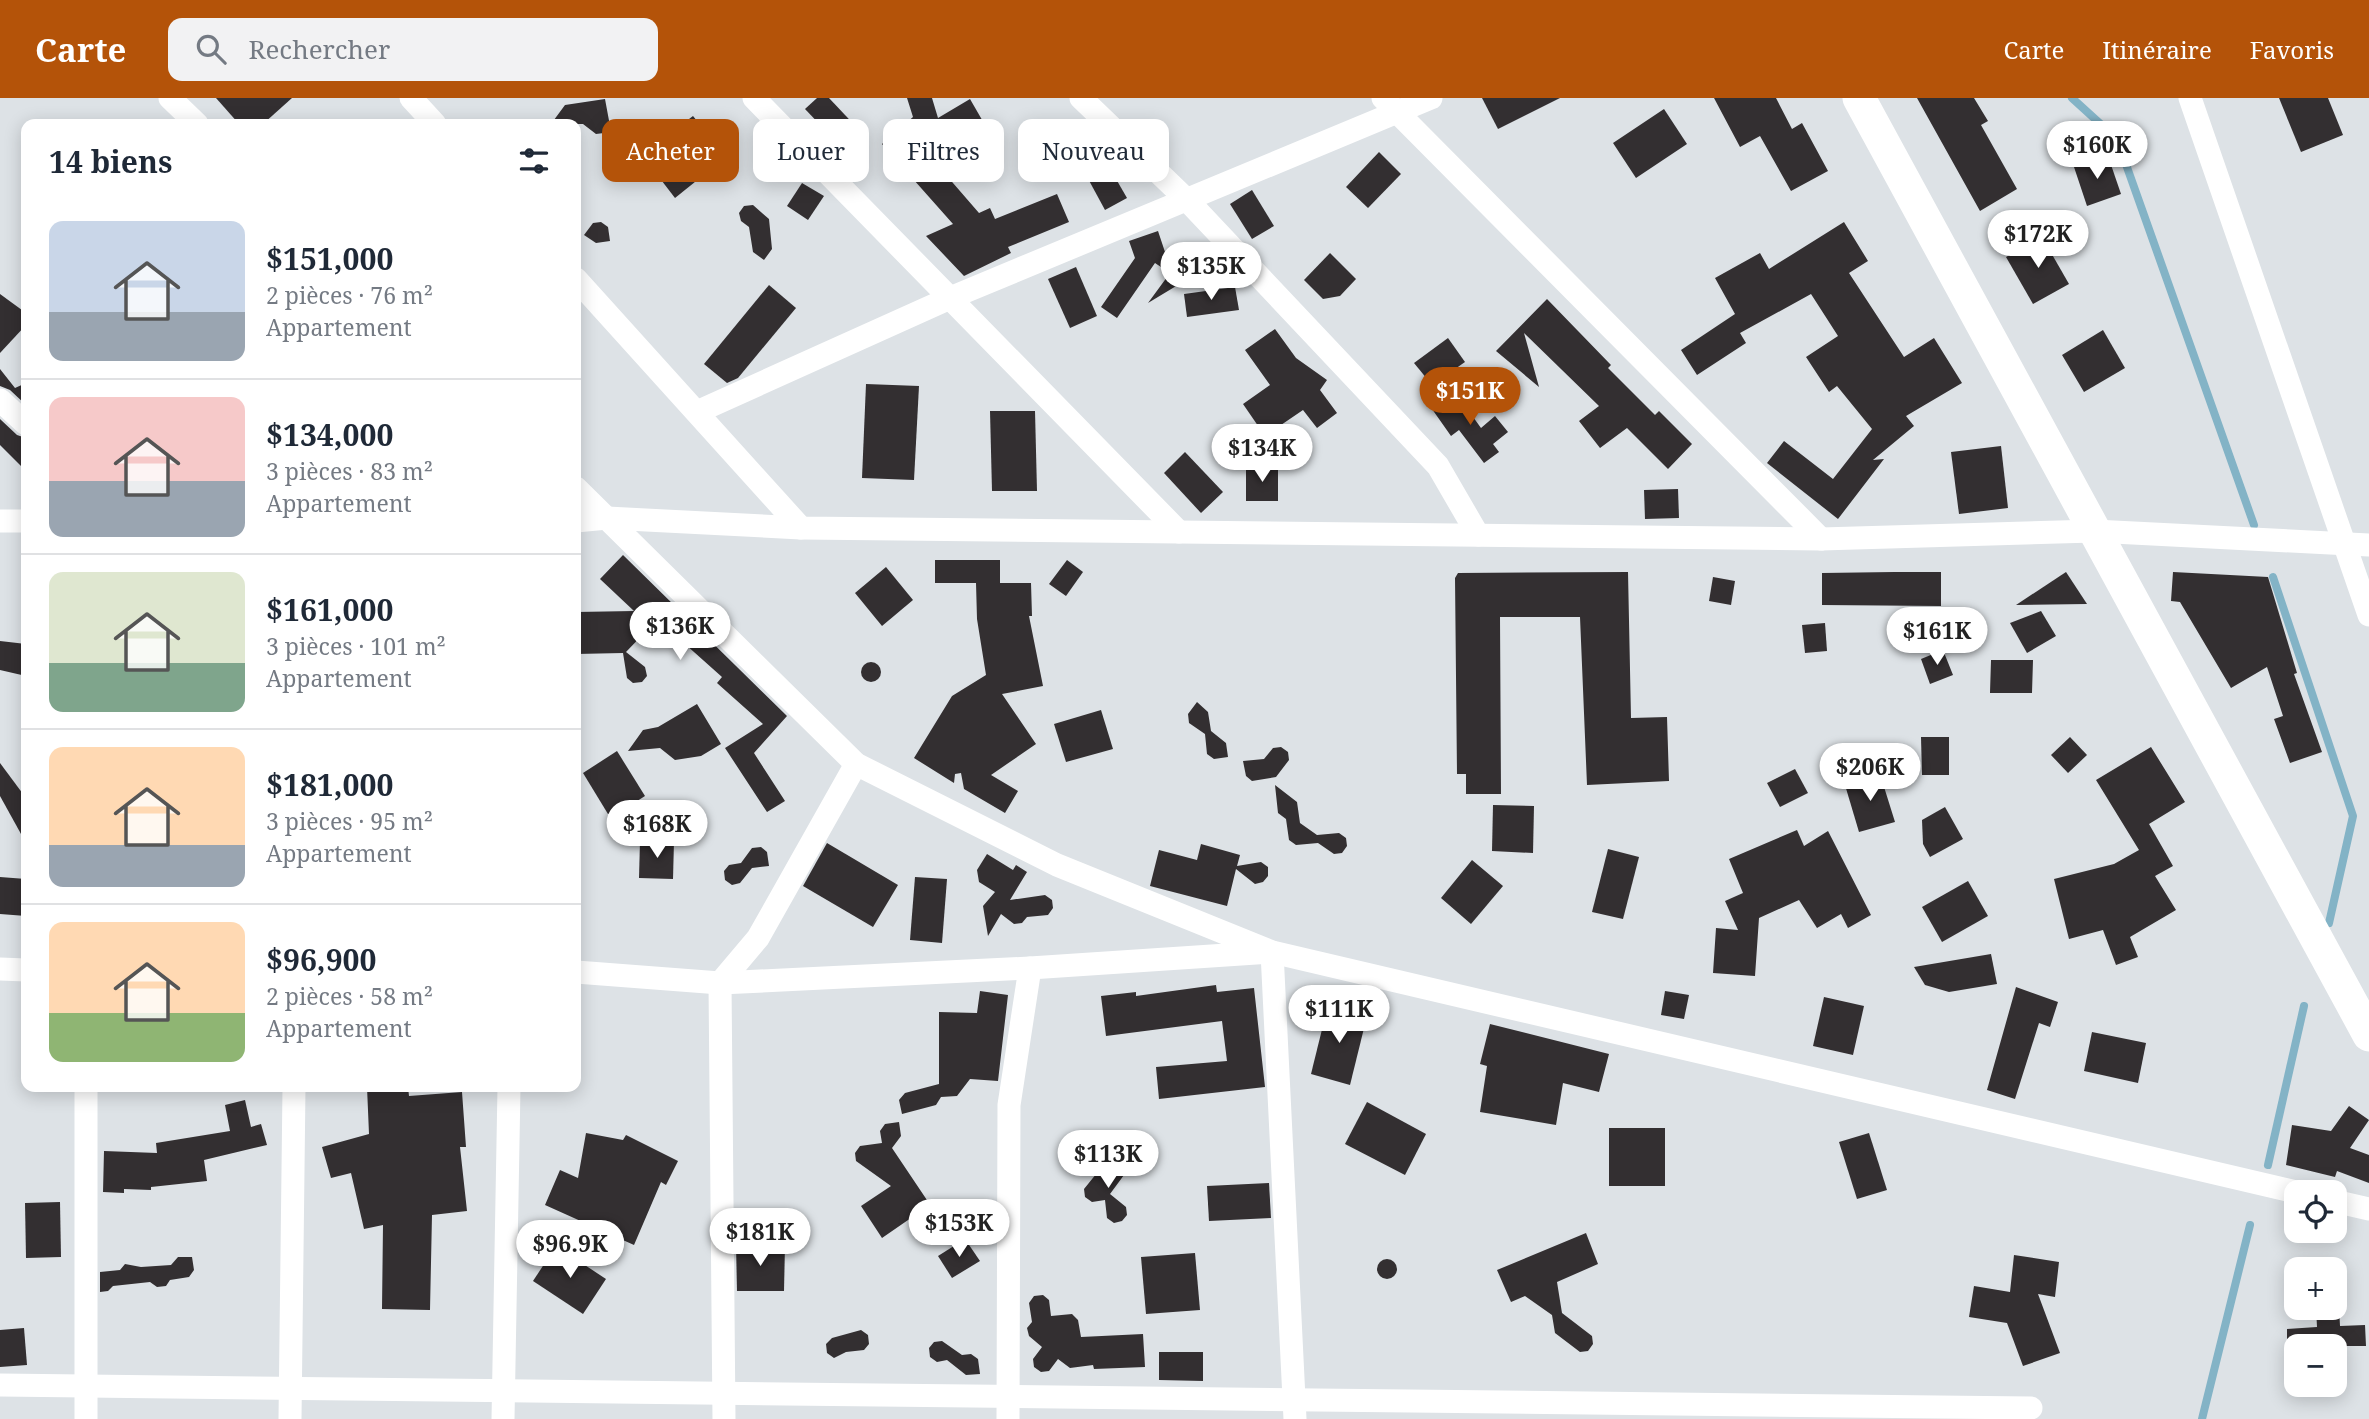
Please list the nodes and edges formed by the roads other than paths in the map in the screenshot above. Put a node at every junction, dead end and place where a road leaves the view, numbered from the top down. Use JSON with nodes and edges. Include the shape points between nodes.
{"nodes":[{"id":1,"x":170,"y":98,"type":"edge"},
{"id":2,"x":411,"y":98,"type":"edge"},
{"id":3,"x":754,"y":98,"type":"edge"},
{"id":4,"x":1081,"y":98,"type":"edge"},
{"id":5,"x":1430,"y":98,"type":"edge"},
{"id":6,"x":1859,"y":98,"type":"edge"},
{"id":7,"x":2190,"y":98,"type":"edge"},
{"id":8,"x":1391,"y":105,"type":"edge"},
{"id":9,"x":192,"y":119,"type":"edge"},
{"id":10,"x":430,"y":119,"type":"edge"},
{"id":11,"x":1187,"y":200,"type":"junction"},
{"id":12,"x":581,"y":285,"type":"edge"},
{"id":13,"x":950,"y":298,"type":"junction"},
{"id":14,"x":0,"y":400,"type":"edge"},
{"id":15,"x":696,"y":412,"type":"junction"},
{"id":16,"x":21,"y":419,"type":"edge"},
{"id":17,"x":581,"y":493,"type":"edge"},
{"id":18,"x":607,"y":518,"type":"junction"},
{"id":19,"x":0,"y":521,"type":"edge"},
{"id":20,"x":21,"y":521,"type":"edge"},
{"id":21,"x":581,"y":521,"type":"edge"},
{"id":22,"x":802,"y":528,"type":"junction"},
{"id":23,"x":2094,"y":531,"type":"junction"},
{"id":24,"x":1179,"y":532,"type":"junction"},
{"id":25,"x":1478,"y":536,"type":"junction"},
{"id":26,"x":1821,"y":539,"type":"junction"},
{"id":27,"x":2344,"y":544,"type":"junction"},
{"id":28,"x":2369,"y":545,"type":"edge"},
{"id":29,"x":2369,"y":615,"type":"edge"},
{"id":30,"x":856,"y":764,"type":"junction"},
{"id":31,"x":1272,"y":952,"type":"junction"},
{"id":32,"x":1031,"y":968,"type":"junction"},
{"id":33,"x":0,"y":969,"type":"edge"},
{"id":34,"x":21,"y":970,"type":"edge"},
{"id":35,"x":581,"y":972,"type":"edge"},
{"id":36,"x":720,"y":983,"type":"junction"},
{"id":37,"x":2369,"y":1035,"type":"edge"},
{"id":38,"x":86,"y":1092,"type":"edge"},
{"id":39,"x":294,"y":1092,"type":"edge"},
{"id":40,"x":509,"y":1092,"type":"edge"},
{"id":41,"x":2284,"y":1189,"type":"edge"},
{"id":42,"x":2347,"y":1204,"type":"edge"},
{"id":43,"x":2369,"y":1209,"type":"edge"},
{"id":44,"x":0,"y":1385,"type":"edge"},
{"id":45,"x":87,"y":1386,"type":"junction"},
{"id":46,"x":290,"y":1388,"type":"junction"},
{"id":47,"x":503,"y":1390,"type":"junction"},
{"id":48,"x":724,"y":1393,"type":"junction"},
{"id":49,"x":1009,"y":1408,"type":"edge"},
{"id":50,"x":2031,"y":1408,"type":"dead end"},
{"id":51,"x":1294,"y":1409,"type":"edge"},
{"id":52,"x":86,"y":1419,"type":"edge"},
{"id":53,"x":290,"y":1419,"type":"edge"},
{"id":54,"x":503,"y":1419,"type":"edge"},
{"id":55,"x":724,"y":1419,"type":"edge"}],
"edges":[{"from":1,"to":9,"type":"street"},
{"from":2,"to":10,"type":"street"},
{"from":3,"to":13,"type":"street"},
{"from":4,"to":11,"type":"street"},
{"from":5,"to":8,"type":"street"},
{"from":6,"to":23,"type":"street"},
{"from":7,"to":27,"type":"street"},
{"from":8,"to":11,"type":"street"},
{"from":8,"to":26,"type":"street"},
{"from":11,"to":13,"type":"street"},
{"from":11,"to":25,"type":"street","via":[[1438,466]]},
{"from":12,"to":15,"type":"street"},
{"from":13,"to":15,"type":"street"},
{"from":13,"to":24,"type":"street"},
{"from":14,"to":16,"type":"street"},
{"from":15,"to":22,"type":"street"},
{"from":17,"to":18,"type":"street"},
{"from":18,"to":21,"type":"street"},
{"from":18,"to":22,"type":"street"},
{"from":18,"to":30,"type":"street"},
{"from":19,"to":20,"type":"street"},
{"from":22,"to":24,"type":"street"},
{"from":23,"to":26,"type":"street"},
{"from":23,"to":27,"type":"street"},
{"from":23,"to":37,"type":"street"},
{"from":24,"to":25,"type":"street"},
{"from":25,"to":26,"type":"street"},
{"from":27,"to":28,"type":"street"},
{"from":27,"to":29,"type":"street"},
{"from":30,"to":31,"type":"street","via":[[1057,865]]},
{"from":30,"to":36,"type":"street","via":[[758,938]]},
{"from":31,"to":32,"type":"street"},
{"from":31,"to":41,"type":"street"},
{"from":31,"to":51,"type":"street"},
{"from":32,"to":36,"type":"street"},
{"from":32,"to":49,"type":"street","via":[[1009,1105]]},
{"from":33,"to":34,"type":"street"},
{"from":35,"to":36,"type":"street"},
{"from":36,"to":48,"type":"street"},
{"from":38,"to":45,"type":"street"},
{"from":39,"to":46,"type":"street"},
{"from":40,"to":47,"type":"street"},
{"from":42,"to":43,"type":"street"},
{"from":44,"to":45,"type":"street"},
{"from":45,"to":46,"type":"street"},
{"from":45,"to":52,"type":"street"},
{"from":46,"to":47,"type":"street"},
{"from":46,"to":53,"type":"street"},
{"from":47,"to":48,"type":"street"},
{"from":47,"to":54,"type":"street"},
{"from":48,"to":49,"type":"street"},
{"from":48,"to":55,"type":"street"},
{"from":49,"to":51,"type":"street"},
{"from":50,"to":51,"type":"street"}]}
